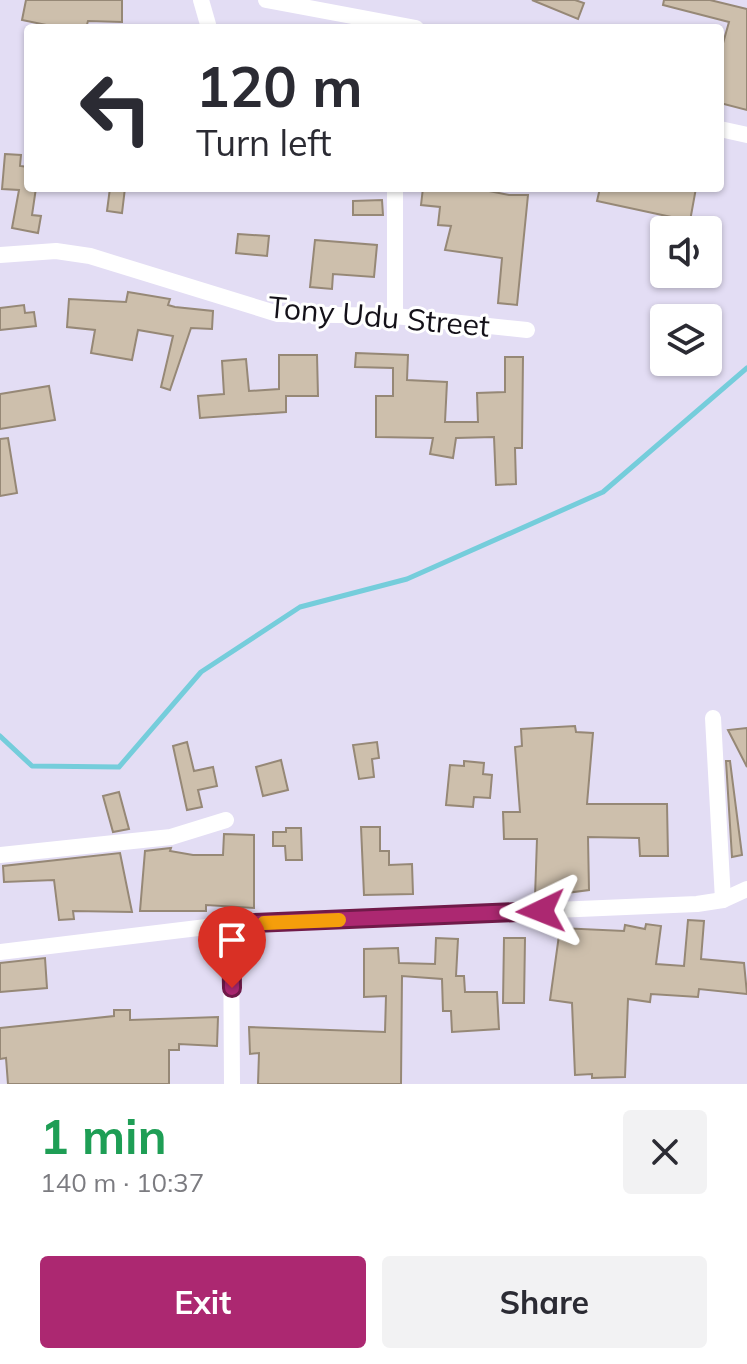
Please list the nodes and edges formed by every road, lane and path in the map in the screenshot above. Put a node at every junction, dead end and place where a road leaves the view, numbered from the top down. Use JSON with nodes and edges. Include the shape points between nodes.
{"nodes":[{"id":1,"x":201,"y":0,"type":"edge"},
{"id":2,"x":266,"y":0,"type":"edge"},
{"id":3,"x":208,"y":24,"type":"edge"},
{"id":4,"x":395,"y":24,"type":"edge"},
{"id":5,"x":724,"y":130,"type":"edge"},
{"id":6,"x":747,"y":135,"type":"edge"},
{"id":7,"x":395,"y":192,"type":"edge"},
{"id":8,"x":0,"y":255,"type":"edge"},
{"id":9,"x":395,"y":316,"type":"junction"},
{"id":10,"x":527,"y":330,"type":"dead end"},
{"id":11,"x":713,"y":718,"type":"dead end"},
{"id":12,"x":226,"y":820,"type":"dead end"},
{"id":13,"x":0,"y":855,"type":"edge"},
{"id":14,"x":747,"y":889,"type":"edge"},
{"id":15,"x":723,"y":900,"type":"junction"},
{"id":16,"x":231,"y":924,"type":"junction"},
{"id":17,"x":0,"y":952,"type":"edge"},
{"id":18,"x":232,"y":1084,"type":"edge"}],
"edges":[{"from":1,"to":3,"type":"street"},
{"from":2,"to":4,"type":"street"},
{"from":5,"to":6,"type":"street"},
{"from":7,"to":9,"type":"street"},
{"from":8,"to":9,"type":"street","name":"Tony Udu Street","via":[[56,251],[90,256],[278,314]]},
{"from":9,"to":10,"type":"street","name":"Tony Udu Street"},
{"from":11,"to":15,"type":"street"},
{"from":12,"to":13,"type":"street","via":[[171,837]]},
{"from":14,"to":15,"type":"street"},
{"from":15,"to":16,"type":"street"},
{"from":16,"to":17,"type":"street"},
{"from":16,"to":18,"type":"street"}]}
